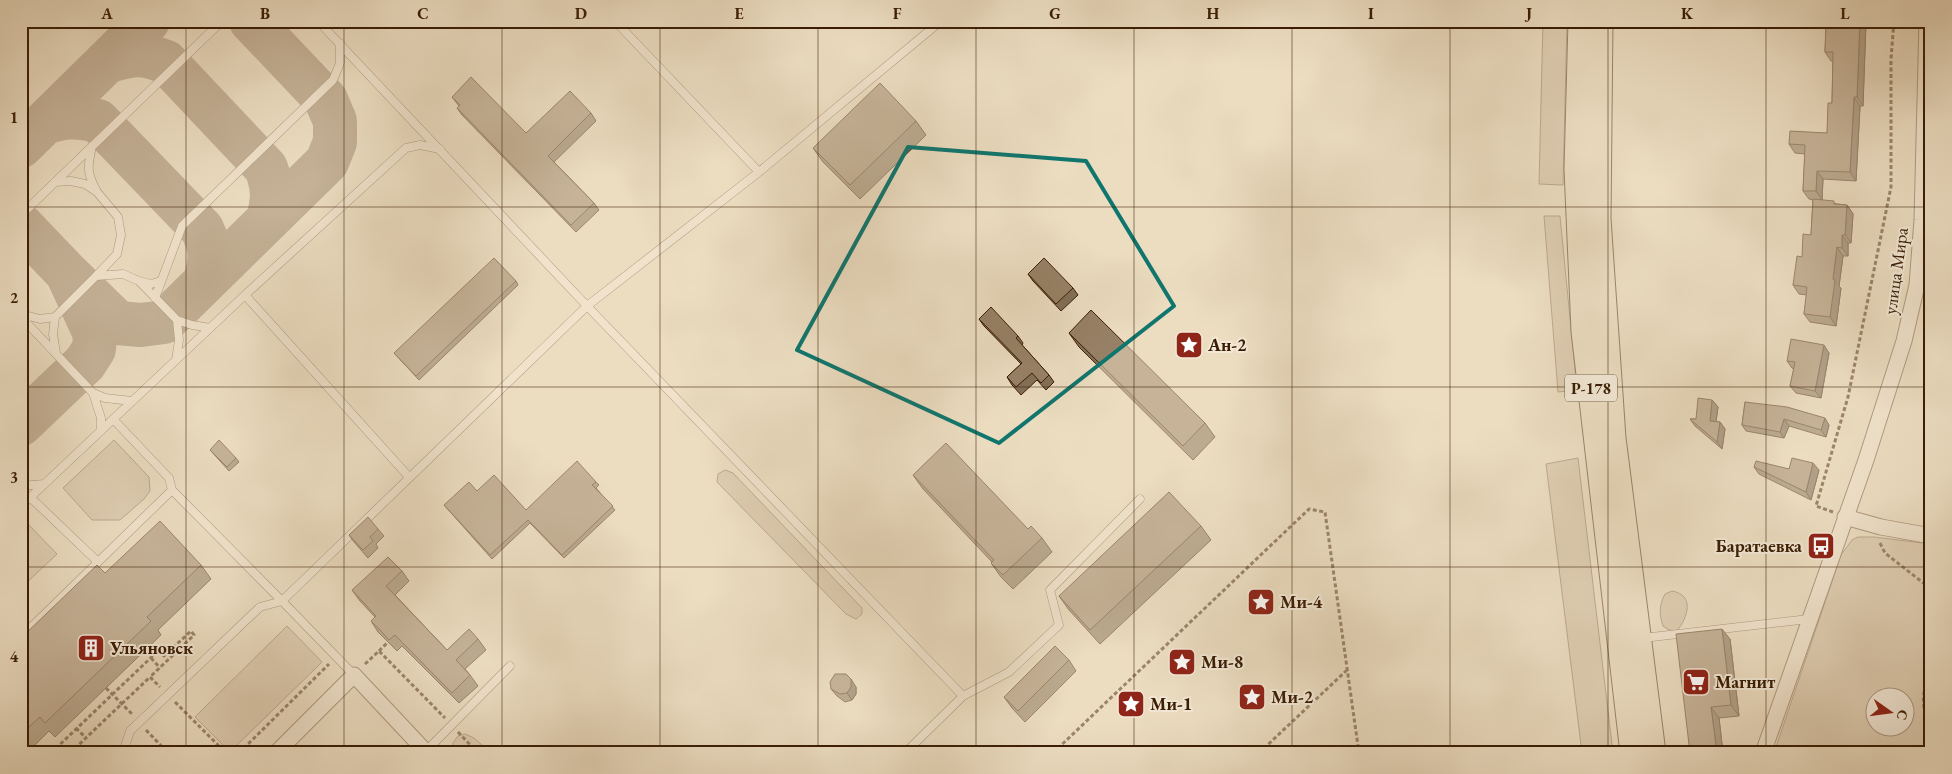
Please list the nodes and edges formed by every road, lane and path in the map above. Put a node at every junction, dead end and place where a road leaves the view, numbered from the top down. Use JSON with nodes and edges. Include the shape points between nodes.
{"nodes":[{"id":1,"x":222,"y":21,"type":"edge"},
{"id":2,"x":318,"y":21,"type":"edge"},
{"id":3,"x":615,"y":21,"type":"edge"},
{"id":4,"x":941,"y":21,"type":"edge"},
{"id":5,"x":1581,"y":21,"type":"edge"},
{"id":6,"x":1600,"y":21,"type":"edge"},
{"id":7,"x":1894,"y":21,"type":"edge"},
{"id":8,"x":1927,"y":21,"type":"edge"},
{"id":9,"x":340,"y":43,"type":"junction"},
{"id":10,"x":92,"y":146,"type":"junction"},
{"id":11,"x":440,"y":149,"type":"junction"},
{"id":12,"x":759,"y":172,"type":"junction"},
{"id":13,"x":55,"y":182,"type":"junction"},
{"id":14,"x":97,"y":192,"type":"junction"},
{"id":15,"x":21,"y":216,"type":"edge"},
{"id":16,"x":96,"y":276,"type":"junction"},
{"id":17,"x":139,"y":281,"type":"junction"},
{"id":18,"x":161,"y":281,"type":"junction"},
{"id":19,"x":245,"y":295,"type":"junction"},
{"id":20,"x":154,"y":298,"type":"junction"},
{"id":21,"x":587,"y":306,"type":"junction"},
{"id":22,"x":21,"y":316,"type":"edge"},
{"id":23,"x":55,"y":317,"type":"junction"},
{"id":24,"x":177,"y":320,"type":"junction"},
{"id":25,"x":210,"y":328,"type":"junction"},
{"id":26,"x":56,"y":353,"type":"junction"},
{"id":27,"x":176,"y":360,"type":"junction"},
{"id":28,"x":94,"y":393,"type":"junction"},
{"id":29,"x":132,"y":401,"type":"junction"},
{"id":30,"x":113,"y":419,"type":"junction"},
{"id":31,"x":101,"y":431,"type":"junction"},
{"id":32,"x":409,"y":477,"type":"junction"},
{"id":33,"x":45,"y":484,"type":"junction"},
{"id":34,"x":21,"y":486,"type":"edge"},
{"id":35,"x":172,"y":490,"type":"junction"},
{"id":36,"x":30,"y":497,"type":"junction"},
{"id":37,"x":1140,"y":499,"type":"dead end"},
{"id":38,"x":21,"y":506,"type":"edge"},
{"id":39,"x":1845,"y":517,"type":"junction"},
{"id":40,"x":1881,"y":527,"type":"junction"},
{"id":41,"x":1931,"y":536,"type":"edge"},
{"id":42,"x":98,"y":562,"type":"junction"},
{"id":43,"x":1931,"y":589,"type":"edge"},
{"id":44,"x":282,"y":602,"type":"junction"},
{"id":45,"x":1809,"y":619,"type":"junction"},
{"id":46,"x":21,"y":637,"type":"edge"},
{"id":47,"x":1638,"y":638,"type":"junction"},
{"id":48,"x":388,"y":642,"type":"edge"},
{"id":49,"x":379,"y":651,"type":"junction"},
{"id":50,"x":336,"y":656,"type":"junction"},
{"id":51,"x":151,"y":658,"type":"junction"},
{"id":52,"x":510,"y":666,"type":"dead end"},
{"id":53,"x":1931,"y":666,"type":"edge"},
{"id":54,"x":160,"y":668,"type":"junction"},
{"id":55,"x":1347,"y":670,"type":"junction"},
{"id":56,"x":354,"y":675,"type":"junction"},
{"id":57,"x":150,"y":677,"type":"junction"},
{"id":58,"x":106,"y":688,"type":"dead end"},
{"id":59,"x":113,"y":694,"type":"junction"},
{"id":60,"x":168,"y":695,"type":"junction"},
{"id":61,"x":963,"y":696,"type":"junction"},
{"id":62,"x":118,"y":700,"type":"dead end"},
{"id":63,"x":452,"y":725,"type":"junction"},
{"id":64,"x":76,"y":728,"type":"junction"},
{"id":65,"x":1931,"y":728,"type":"edge"},
{"id":66,"x":86,"y":738,"type":"junction"},
{"id":67,"x":1058,"y":748,"type":"junction"},
{"id":68,"x":426,"y":752,"type":"edge"},
{"id":69,"x":51,"y":753,"type":"edge"},
{"id":70,"x":70,"y":753,"type":"edge"},
{"id":71,"x":123,"y":753,"type":"edge"},
{"id":72,"x":226,"y":753,"type":"edge"},
{"id":73,"x":239,"y":753,"type":"edge"},
{"id":74,"x":276,"y":753,"type":"edge"},
{"id":75,"x":478,"y":753,"type":"edge"},
{"id":76,"x":905,"y":753,"type":"edge"},
{"id":77,"x":1053,"y":753,"type":"edge"},
{"id":78,"x":1063,"y":753,"type":"edge"},
{"id":79,"x":1259,"y":753,"type":"edge"},
{"id":80,"x":1359,"y":753,"type":"edge"},
{"id":81,"x":1633,"y":753,"type":"edge"},
{"id":82,"x":1652,"y":753,"type":"edge"},
{"id":83,"x":1763,"y":753,"type":"edge"}],
"edges":[{"from":1,"to":10,"type":"lane"},
{"from":2,"to":9,"type":"lane"},
{"from":3,"to":12,"type":"lane"},
{"from":4,"to":12,"type":"lane"},
{"from":5,"to":81,"type":"highway","number":"Р-178","via":[[1578,169],[1584,330]]},
{"from":6,"to":47,"type":"highway","number":"Р-178","via":[[1599,229],[1613,438]]},
{"from":7,"to":39,"type":"path","via":[[1891,187],[1850,388],[1816,506]]},
{"from":8,"to":39,"type":"street","name":"улица Мира","via":[[1922,220],[1917,285],[1904,341]]},
{"from":9,"to":11,"type":"lane"},
{"from":9,"to":18,"type":"lane","via":[[340,63],[333,80],[182,226]]},
{"from":10,"to":13,"type":"lane"},
{"from":10,"to":14,"type":"lane","via":[[88,176]]},
{"from":11,"to":19,"type":"lane","via":[[420,145],[406,148]]},
{"from":11,"to":21,"type":"lane"},
{"from":12,"to":21,"type":"lane"},
{"from":13,"to":14,"type":"lane","via":[[71,180]]},
{"from":13,"to":15,"type":"lane"},
{"from":14,"to":16,"type":"lane","via":[[118,217],[121,235],[117,254]]},
{"from":16,"to":17,"type":"lane","via":[[123,274]]},
{"from":16,"to":23,"type":"lane"},
{"from":17,"to":18,"type":"lane","via":[[151,284]]},
{"from":17,"to":20,"type":"lane"},
{"from":18,"to":20,"type":"lane"},
{"from":19,"to":25,"type":"lane"},
{"from":19,"to":32,"type":"lane"},
{"from":20,"to":24,"type":"lane"},
{"from":21,"to":32,"type":"lane"},
{"from":21,"to":61,"type":"lane"},
{"from":22,"to":23,"type":"lane"},
{"from":22,"to":26,"type":"lane"},
{"from":23,"to":26,"type":"lane"},
{"from":24,"to":25,"type":"lane"},
{"from":24,"to":27,"type":"lane"},
{"from":25,"to":27,"type":"lane"},
{"from":26,"to":28,"type":"lane"},
{"from":27,"to":29,"type":"lane"},
{"from":28,"to":29,"type":"lane","via":[[105,398]]},
{"from":28,"to":31,"type":"lane"},
{"from":29,"to":30,"type":"lane"},
{"from":30,"to":31,"type":"lane"},
{"from":30,"to":35,"type":"lane","via":[[169,478]]},
{"from":31,"to":33,"type":"lane"},
{"from":32,"to":44,"type":"lane"},
{"from":33,"to":34,"type":"lane"},
{"from":33,"to":36,"type":"lane"},
{"from":35,"to":42,"type":"lane"},
{"from":35,"to":44,"type":"lane"},
{"from":36,"to":38,"type":"lane"},
{"from":36,"to":42,"type":"lane"},
{"from":37,"to":61,"type":"lane","via":[[1050,590],[1058,626],[1008,672]]},
{"from":39,"to":40,"type":"street"},
{"from":39,"to":45,"type":"street","name":"улица Мира"},
{"from":40,"to":41,"type":"street"},
{"from":40,"to":43,"type":"path","via":[[1880,543],[1885,553]]},
{"from":42,"to":46,"type":"lane"},
{"from":44,"to":50,"type":"lane"},
{"from":44,"to":60,"type":"lane","via":[[260,607]]},
{"from":45,"to":47,"type":"lane"},
{"from":45,"to":83,"type":"street","name":"улица Мира"},
{"from":47,"to":82,"type":"highway","number":"Р-178"},
{"from":48,"to":49,"type":"path"},
{"from":49,"to":56,"type":"path"},
{"from":49,"to":63,"type":"path"},
{"from":50,"to":56,"type":"lane"},
{"from":50,"to":73,"type":"path"},
{"from":51,"to":54,"type":"path"},
{"from":51,"to":54,"type":"path","via":[[159,650],[164,656],[191,631],[194,635]]},
{"from":51,"to":59,"type":"path"},
{"from":52,"to":63,"type":"lane"},
{"from":53,"to":65,"type":"path","via":[[1923,712]]},
{"from":54,"to":57,"type":"path"},
{"from":55,"to":67,"type":"path","via":[[1325,512],[1309,508]]},
{"from":55,"to":79,"type":"path"},
{"from":55,"to":80,"type":"path"},
{"from":56,"to":68,"type":"street"},
{"from":56,"to":74,"type":"street"},
{"from":57,"to":60,"type":"path"},
{"from":57,"to":66,"type":"path"},
{"from":58,"to":59,"type":"path"},
{"from":59,"to":62,"type":"path"},
{"from":59,"to":64,"type":"path"},
{"from":60,"to":71,"type":"lane","via":[[130,731]]},
{"from":60,"to":72,"type":"path"},
{"from":61,"to":76,"type":"lane"},
{"from":63,"to":68,"type":"lane"},
{"from":63,"to":75,"type":"path"},
{"from":64,"to":66,"type":"path"},
{"from":64,"to":69,"type":"path"},
{"from":66,"to":70,"type":"path"},
{"from":67,"to":77,"type":"path"},
{"from":67,"to":78,"type":"path"}]}
